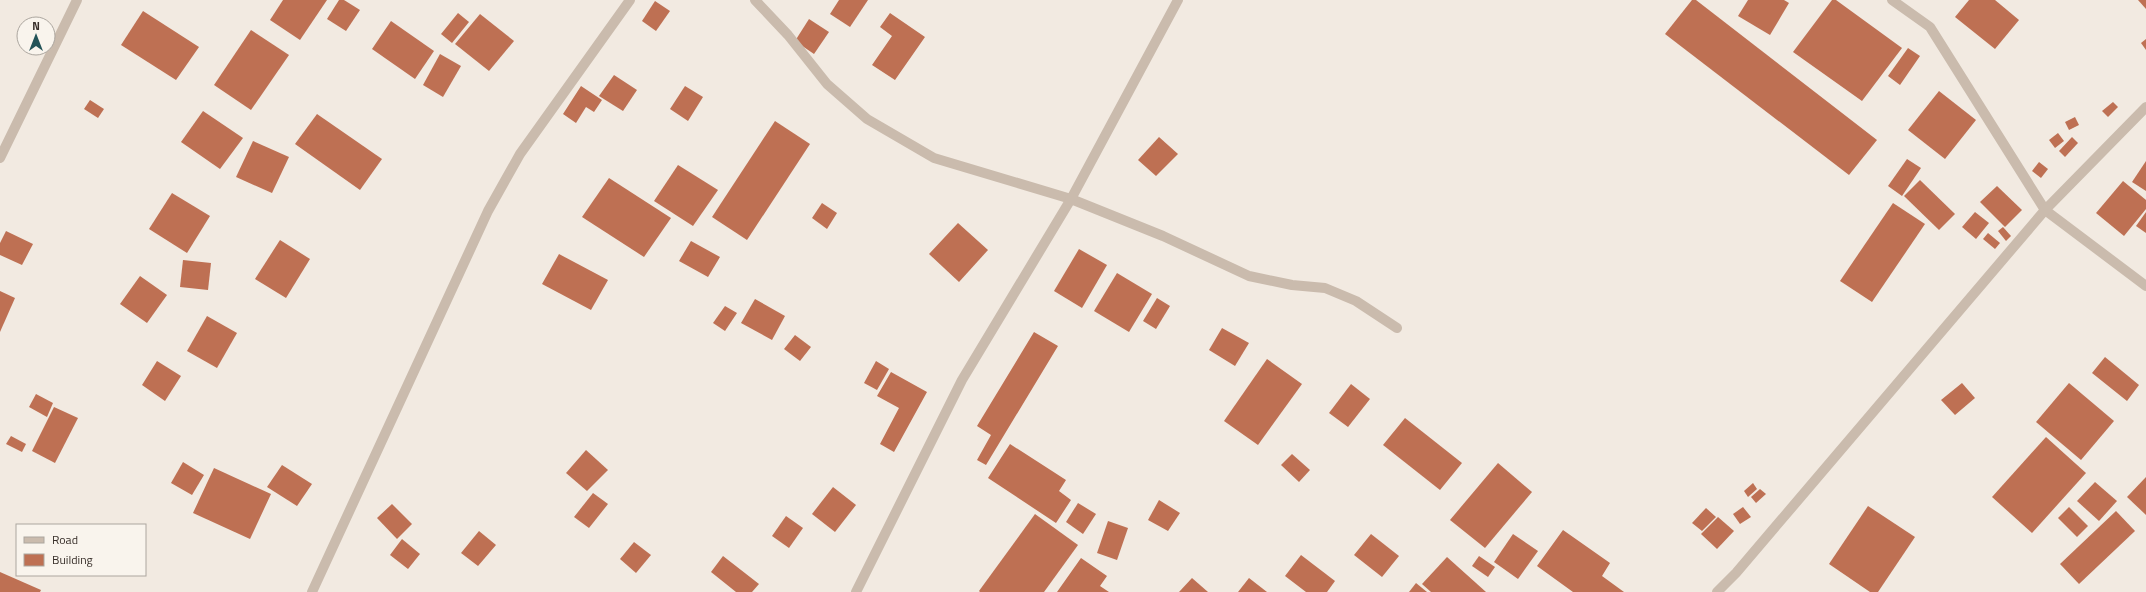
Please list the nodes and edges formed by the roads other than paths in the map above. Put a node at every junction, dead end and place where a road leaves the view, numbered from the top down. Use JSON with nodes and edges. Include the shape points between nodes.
{"nodes":[{"id":1,"x":77,"y":0,"type":"edge"},
{"id":2,"x":630,"y":0,"type":"edge"},
{"id":3,"x":755,"y":0,"type":"edge"},
{"id":4,"x":1178,"y":0,"type":"edge"},
{"id":5,"x":1892,"y":0,"type":"edge"},
{"id":6,"x":2146,"y":108,"type":"edge"},
{"id":7,"x":0,"y":158,"type":"edge"},
{"id":8,"x":1071,"y":199,"type":"junction"},
{"id":9,"x":2045,"y":210,"type":"junction"},
{"id":10,"x":2146,"y":286,"type":"edge"},
{"id":11,"x":1397,"y":328,"type":"dead end"},
{"id":12,"x":312,"y":592,"type":"edge"},
{"id":13,"x":856,"y":592,"type":"edge"},
{"id":14,"x":1717,"y":592,"type":"edge"}],
"edges":[{"from":1,"to":7,"type":"street"},
{"from":2,"to":12,"type":"street","via":[[520,154],[488,211]]},
{"from":3,"to":8,"type":"street","via":[[828,84],[867,119],[934,158]]},
{"from":4,"to":8,"type":"street"},
{"from":5,"to":9,"type":"street","via":[[1930,26]]},
{"from":6,"to":9,"type":"street"},
{"from":8,"to":11,"type":"street","via":[[1163,236],[1249,276],[1292,285],[1325,288],[1356,301]]},
{"from":8,"to":13,"type":"street","via":[[962,380]]},
{"from":9,"to":10,"type":"street"},
{"from":9,"to":14,"type":"street","via":[[1736,574]]}]}
